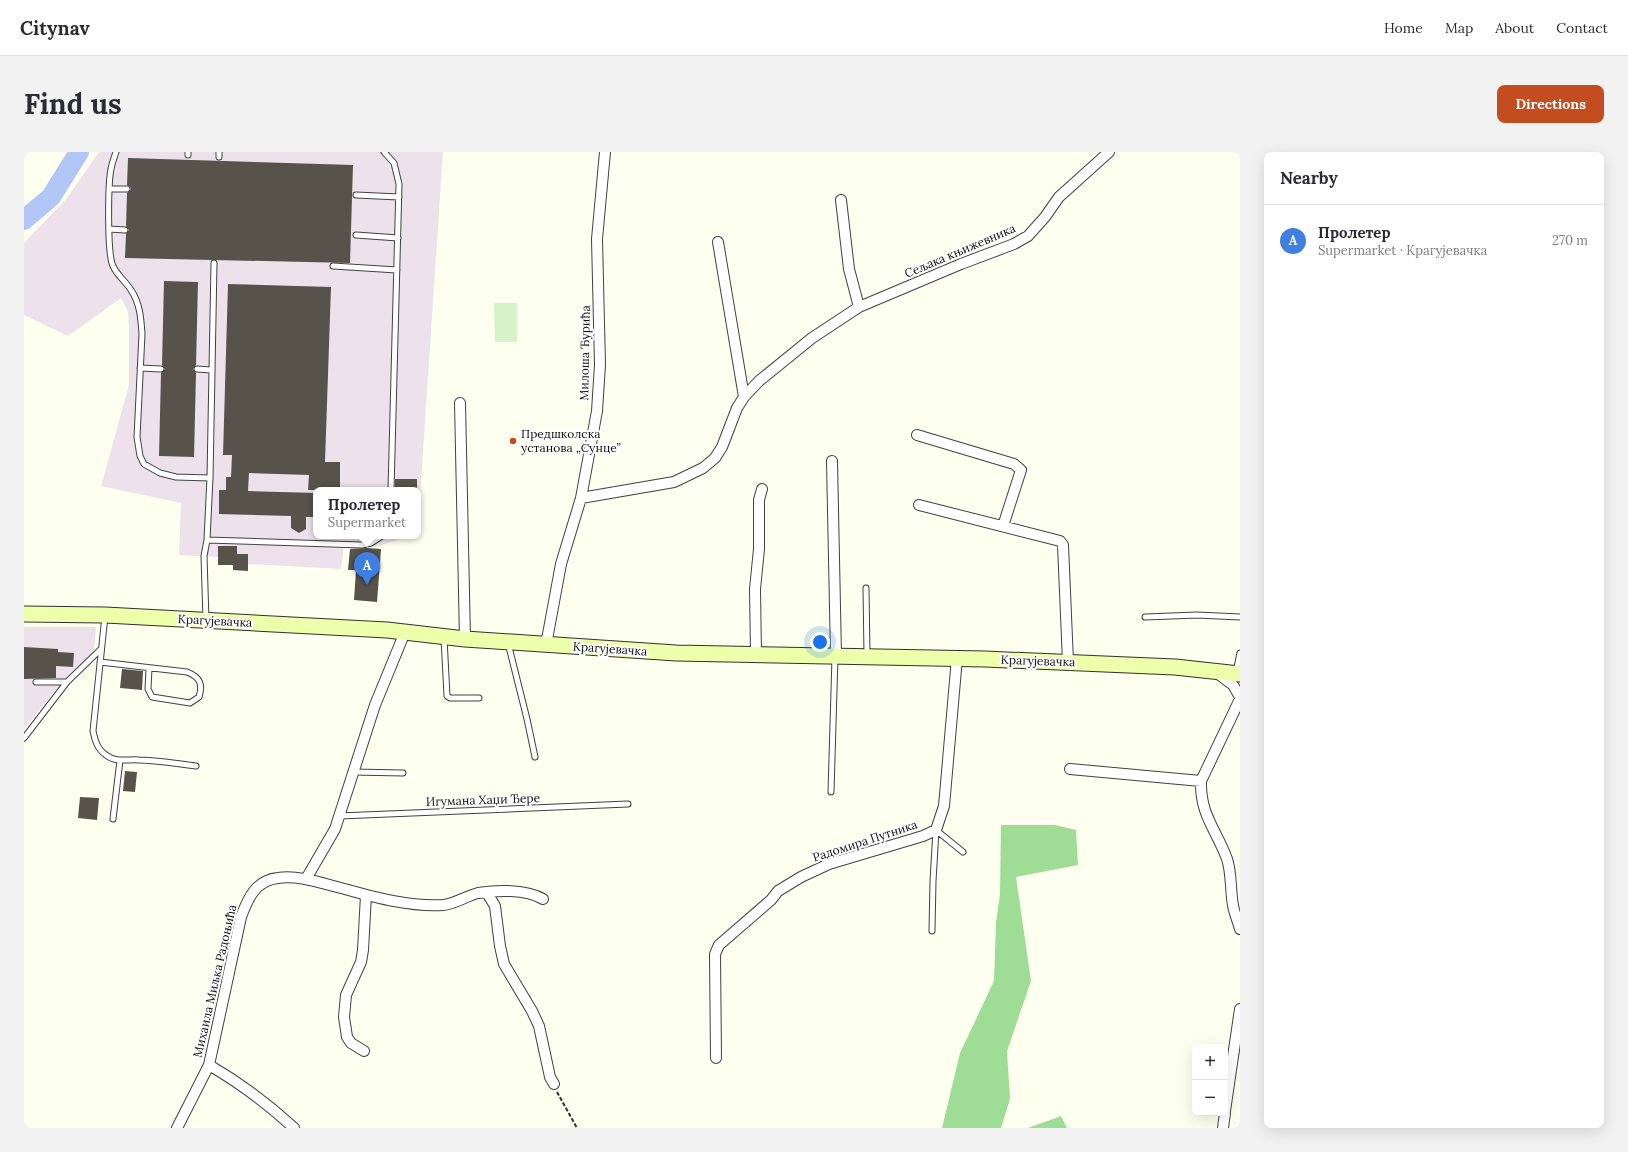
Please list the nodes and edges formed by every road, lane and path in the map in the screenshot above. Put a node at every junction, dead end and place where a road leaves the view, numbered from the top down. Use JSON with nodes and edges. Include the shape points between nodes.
{"nodes":[{"id":1,"x":116,"y":152,"type":"edge"},
{"id":2,"x":384,"y":152,"type":"edge"},
{"id":3,"x":605,"y":152,"type":"edge"},
{"id":4,"x":1109,"y":152,"type":"edge"},
{"id":5,"x":110,"y":189,"type":"junction"},
{"id":6,"x":127,"y":190,"type":"dead end"},
{"id":7,"x":356,"y":195,"type":"dead end"},
{"id":8,"x":399,"y":197,"type":"junction"},
{"id":9,"x":841,"y":200,"type":"dead end"},
{"id":10,"x":109,"y":229,"type":"junction"},
{"id":11,"x":125,"y":230,"type":"dead end"},
{"id":12,"x":356,"y":236,"type":"dead end"},
{"id":13,"x":398,"y":238,"type":"junction"},
{"id":14,"x":718,"y":242,"type":"dead end"},
{"id":15,"x":214,"y":263,"type":"dead end"},
{"id":16,"x":333,"y":266,"type":"dead end"},
{"id":17,"x":397,"y":270,"type":"junction"},
{"id":18,"x":860,"y":307,"type":"junction"},
{"id":19,"x":140,"y":368,"type":"junction"},
{"id":20,"x":161,"y":369,"type":"dead end"},
{"id":21,"x":197,"y":369,"type":"dead end"},
{"id":22,"x":211,"y":370,"type":"junction"},
{"id":23,"x":744,"y":397,"type":"junction"},
{"id":24,"x":460,"y":403,"type":"dead end"},
{"id":25,"x":917,"y":435,"type":"dead end"},
{"id":26,"x":832,"y":460,"type":"dead end"},
{"id":27,"x":210,"y":478,"type":"junction"},
{"id":28,"x":391,"y":487,"type":"edge"},
{"id":29,"x":762,"y":489,"type":"dead end"},
{"id":30,"x":581,"y":498,"type":"junction"},
{"id":31,"x":920,"y":505,"type":"dead end"},
{"id":32,"x":1003,"y":526,"type":"junction"},
{"id":33,"x":377,"y":539,"type":"edge"},
{"id":34,"x":207,"y":540,"type":"junction"},
{"id":35,"x":866,"y":588,"type":"dead end"},
{"id":36,"x":24,"y":614,"type":"edge"},
{"id":37,"x":105,"y":615,"type":"junction"},
{"id":38,"x":1240,"y":616,"type":"edge"},
{"id":39,"x":1145,"y":617,"type":"dead end"},
{"id":40,"x":206,"y":621,"type":"junction"},
{"id":41,"x":405,"y":632,"type":"junction"},
{"id":42,"x":444,"y":637,"type":"junction"},
{"id":43,"x":465,"y":639,"type":"junction"},
{"id":44,"x":508,"y":642,"type":"junction"},
{"id":45,"x":546,"y":644,"type":"junction"},
{"id":46,"x":101,"y":649,"type":"junction"},
{"id":47,"x":1240,"y":653,"type":"edge"},
{"id":48,"x":756,"y":655,"type":"junction"},
{"id":49,"x":836,"y":656,"type":"junction"},
{"id":50,"x":867,"y":656,"type":"junction"},
{"id":51,"x":957,"y":658,"type":"junction"},
{"id":52,"x":100,"y":662,"type":"junction"},
{"id":53,"x":1068,"y":662,"type":"junction"},
{"id":54,"x":150,"y":668,"type":"junction"},
{"id":55,"x":1212,"y":670,"type":"junction"},
{"id":56,"x":1238,"y":673,"type":"edge"},
{"id":57,"x":36,"y":682,"type":"dead end"},
{"id":58,"x":67,"y":682,"type":"junction"},
{"id":59,"x":478,"y":698,"type":"dead end"},
{"id":60,"x":1240,"y":698,"type":"edge"},
{"id":61,"x":24,"y":738,"type":"edge"},
{"id":62,"x":535,"y":757,"type":"dead end"},
{"id":63,"x":120,"y":760,"type":"junction"},
{"id":64,"x":196,"y":766,"type":"dead end"},
{"id":65,"x":1070,"y":769,"type":"dead end"},
{"id":66,"x":353,"y":772,"type":"junction"},
{"id":67,"x":403,"y":773,"type":"dead end"},
{"id":68,"x":1201,"y":781,"type":"junction"},
{"id":69,"x":831,"y":792,"type":"dead end"},
{"id":70,"x":628,"y":804,"type":"dead end"},
{"id":71,"x":339,"y":816,"type":"junction"},
{"id":72,"x":113,"y":819,"type":"dead end"},
{"id":73,"x":936,"y":830,"type":"junction"},
{"id":74,"x":963,"y":852,"type":"dead end"},
{"id":75,"x":306,"y":879,"type":"junction"},
{"id":76,"x":487,"y":893,"type":"junction"},
{"id":77,"x":366,"y":895,"type":"junction"},
{"id":78,"x":543,"y":899,"type":"dead end"},
{"id":79,"x":1236,"y":906,"type":"edge"},
{"id":80,"x":1240,"y":929,"type":"edge"},
{"id":81,"x":932,"y":931,"type":"dead end"},
{"id":82,"x":1240,"y":1014,"type":"edge"},
{"id":83,"x":364,"y":1051,"type":"dead end"},
{"id":84,"x":716,"y":1058,"type":"dead end"},
{"id":85,"x":209,"y":1065,"type":"junction"},
{"id":86,"x":554,"y":1084,"type":"joint"},
{"id":87,"x":1228,"y":1092,"type":"edge"},
{"id":88,"x":1224,"y":1116,"type":"edge"},
{"id":89,"x":177,"y":1128,"type":"edge"},
{"id":90,"x":294,"y":1128,"type":"edge"},
{"id":91,"x":577,"y":1128,"type":"edge"},
{"id":92,"x":1223,"y":1128,"type":"edge"}],
"edges":[{"from":1,"to":5,"type":"lane","via":[[110,170]]},
{"from":2,"to":8,"type":"lane","via":[[394,163],[400,184]]},
{"from":3,"to":30,"type":"street","name":"Милоша Ђурића","via":[[597,239],[600,373],[597,411]]},
{"from":4,"to":18,"type":"street","name":"Сељака књижевника","via":[[1059,197],[1028,236]]},
{"from":5,"to":6,"type":"lane"},
{"from":5,"to":10,"type":"lane"},
{"from":7,"to":8,"type":"lane"},
{"from":8,"to":13,"type":"lane"},
{"from":9,"to":18,"type":"street","via":[[848,269]]},
{"from":10,"to":11,"type":"lane"},
{"from":10,"to":19,"type":"lane","via":[[109,252],[113,267],[138,303],[142,334]]},
{"from":12,"to":13,"type":"lane"},
{"from":13,"to":17,"type":"lane"},
{"from":14,"to":23,"type":"street"},
{"from":15,"to":22,"type":"lane"},
{"from":16,"to":17,"type":"lane"},
{"from":17,"to":28,"type":"lane"},
{"from":18,"to":23,"type":"street","name":"Сељака књижевника","via":[[812,338],[759,381]]},
{"from":19,"to":20,"type":"lane"},
{"from":19,"to":27,"type":"lane","via":[[137,436],[144,464],[160,473],[176,477]]},
{"from":21,"to":22,"type":"lane"},
{"from":22,"to":27,"type":"lane"},
{"from":23,"to":30,"type":"street","name":"Сељака књижевника","via":[[722,447],[715,458],[703,468],[674,482]]},
{"from":24,"to":43,"type":"street"},
{"from":25,"to":32,"type":"street","via":[[1014,464],[1021,470]]},
{"from":26,"to":49,"type":"street"},
{"from":27,"to":34,"type":"lane"},
{"from":29,"to":48,"type":"street","via":[[759,500],[759,549],[755,589]]},
{"from":30,"to":45,"type":"street","name":"Милоша Ђурића","via":[[561,564]]},
{"from":31,"to":32,"type":"street"},
{"from":32,"to":53,"type":"street","via":[[1063,545]]},
{"from":33,"to":34,"type":"lane","via":[[362,545]]},
{"from":34,"to":40,"type":"lane","via":[[204,556]]},
{"from":35,"to":50,"type":"lane"},
{"from":36,"to":37,"type":"main road","name":"Крагујевачка"},
{"from":37,"to":40,"type":"main road","name":"Крагујевачка"},
{"from":37,"to":46,"type":"lane"},
{"from":38,"to":39,"type":"lane"},
{"from":40,"to":41,"type":"main road","name":"Крагујевачка"},
{"from":41,"to":42,"type":"main road","name":"Крагујевачка"},
{"from":41,"to":66,"type":"street","via":[[375,705]]},
{"from":42,"to":43,"type":"main road","name":"Крагујевачка"},
{"from":42,"to":59,"type":"lane","via":[[447,696]]},
{"from":43,"to":44,"type":"main road","name":"Крагујевачка"},
{"from":44,"to":45,"type":"main road","name":"Крагујевачка"},
{"from":44,"to":62,"type":"lane"},
{"from":45,"to":48,"type":"main road","name":"Крагујевачка","via":[[676,653]]},
{"from":46,"to":52,"type":"lane"},
{"from":46,"to":58,"type":"lane"},
{"from":47,"to":56,"type":"lane"},
{"from":48,"to":49,"type":"main road","name":"Крагујевачка"},
{"from":49,"to":50,"type":"main road","name":"Крагујевачка"},
{"from":49,"to":69,"type":"lane"},
{"from":50,"to":51,"type":"main road","name":"Крагујевачка"},
{"from":51,"to":53,"type":"main road","name":"Крагујевачка"},
{"from":51,"to":73,"type":"street","name":"Радомира Путника","via":[[944,806]]},
{"from":52,"to":54,"type":"lane"},
{"from":52,"to":63,"type":"lane","via":[[93,731],[96,744],[105,755]]},
{"from":53,"to":55,"type":"main road","name":"Крагујевачка"},
{"from":54,"to":54,"type":"lane","via":[[195,675],[201,686],[199,697],[190,703],[152,697],[148,689]]},
{"from":55,"to":56,"type":"main road","name":"Крагујевачка"},
{"from":55,"to":60,"type":"street","via":[[1233,685]]},
{"from":57,"to":58,"type":"lane"},
{"from":58,"to":61,"type":"lane"},
{"from":60,"to":68,"type":"street"},
{"from":63,"to":64,"type":"lane"},
{"from":63,"to":72,"type":"lane"},
{"from":65,"to":68,"type":"street"},
{"from":66,"to":67,"type":"lane"},
{"from":66,"to":71,"type":"street"},
{"from":68,"to":79,"type":"street","via":[[1203,806],[1226,859]]},
{"from":70,"to":71,"type":"lane","name":"Игумана Хаџи Ђере"},
{"from":71,"to":75,"type":"street","via":[[335,829]]},
{"from":73,"to":74,"type":"lane"},
{"from":73,"to":81,"type":"lane"},
{"from":73,"to":84,"type":"street","name":"Радомира Путника","via":[[829,864],[801,877],[778,891],[771,900],[719,944],[715,954]]},
{"from":75,"to":77,"type":"street","name":"Михаила Миљка Радоњића"},
{"from":75,"to":85,"type":"street","name":"Михаила Миљка Радоњића","via":[[278,878],[265,882],[255,888],[248,899],[241,917]]},
{"from":76,"to":77,"type":"street","name":"Михаила Миљка Радоњића","via":[[445,905],[394,902]]},
{"from":76,"to":78,"type":"street","name":"Михаила Миљка Радоњића","via":[[520,891]]},
{"from":76,"to":86,"type":"street","via":[[495,906],[504,964],[539,1026],[550,1077]]},
{"from":77,"to":83,"type":"street","via":[[361,962],[346,995],[344,1017],[347,1037]]},
{"from":79,"to":80,"type":"street"},
{"from":82,"to":87,"type":"street"},
{"from":85,"to":89,"type":"street","name":"Михаила Миљка Радоњића"},
{"from":85,"to":90,"type":"street","via":[[262,1099]]},
{"from":86,"to":91,"type":"path"},
{"from":88,"to":92,"type":"street"}]}
